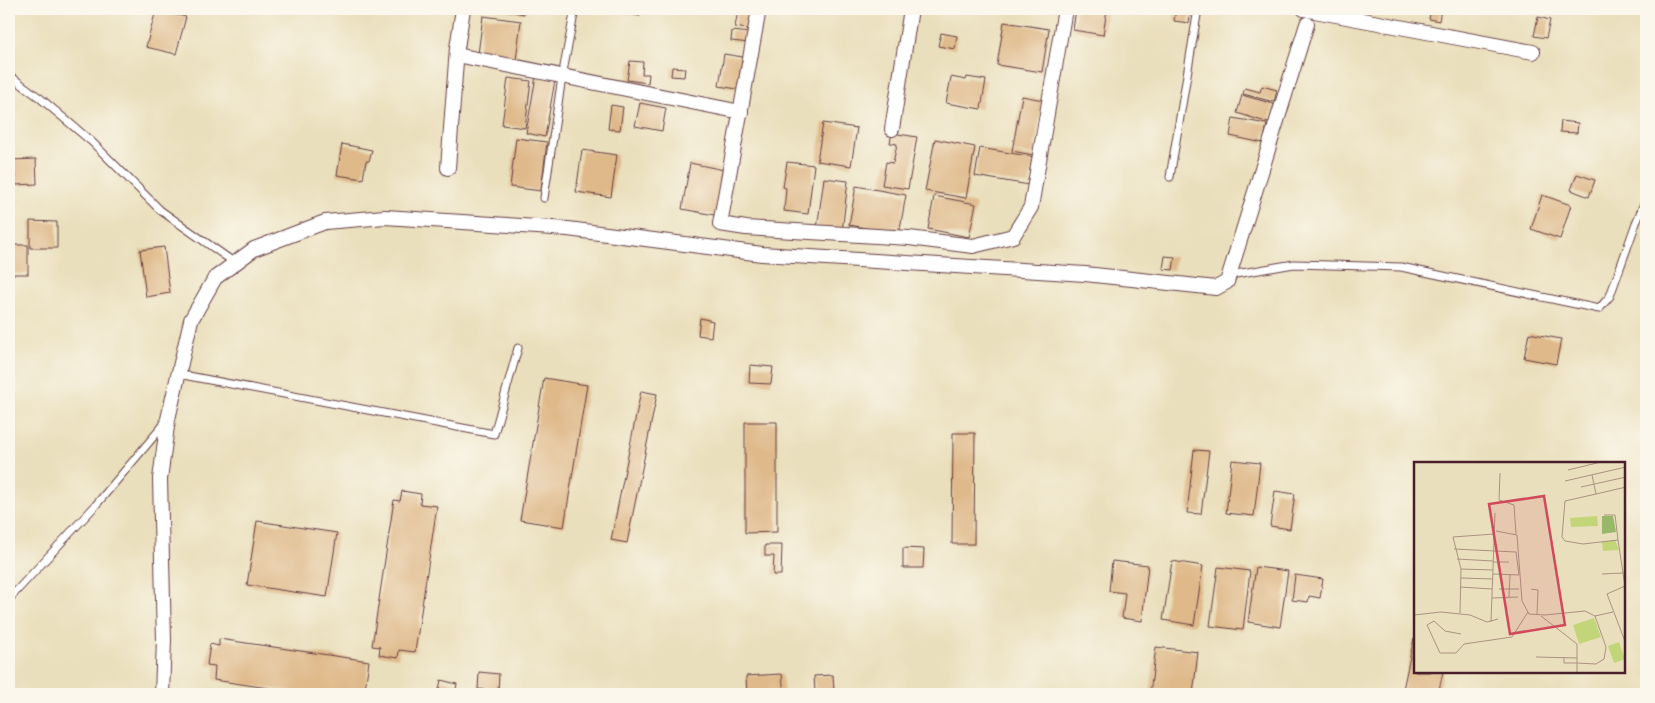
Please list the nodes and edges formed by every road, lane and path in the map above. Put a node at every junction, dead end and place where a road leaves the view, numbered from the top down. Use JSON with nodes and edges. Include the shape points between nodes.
{"nodes":[{"id":1,"x":464,"y":9,"type":"edge"},
{"id":2,"x":575,"y":9,"type":"edge"},
{"id":3,"x":759,"y":9,"type":"edge"},
{"id":4,"x":910,"y":9,"type":"edge"},
{"id":5,"x":1065,"y":9,"type":"edge"},
{"id":6,"x":1198,"y":9,"type":"edge"},
{"id":7,"x":1304,"y":9,"type":"edge"},
{"id":8,"x":1307,"y":24,"type":"dead end"},
{"id":9,"x":1533,"y":52,"type":"dead end"},
{"id":10,"x":457,"y":55,"type":"junction"},
{"id":11,"x":9,"y":75,"type":"edge"},
{"id":12,"x":562,"y":77,"type":"junction"},
{"id":13,"x":741,"y":112,"type":"junction"},
{"id":14,"x":892,"y":129,"type":"dead end"},
{"id":15,"x":448,"y":168,"type":"dead end"},
{"id":16,"x":1170,"y":177,"type":"dead end"},
{"id":17,"x":544,"y":198,"type":"dead end"},
{"id":18,"x":1646,"y":200,"type":"edge"},
{"id":19,"x":235,"y":263,"type":"junction"},
{"id":20,"x":1230,"y":275,"type":"junction"},
{"id":21,"x":518,"y":348,"type":"dead end"},
{"id":22,"x":178,"y":374,"type":"junction"},
{"id":23,"x":168,"y":419,"type":"junction"},
{"id":24,"x":9,"y":599,"type":"edge"},
{"id":25,"x":162,"y":694,"type":"edge"}],
"edges":[{"from":1,"to":10,"type":"street"},
{"from":2,"to":12,"type":"lane"},
{"from":3,"to":13,"type":"street"},
{"from":4,"to":14,"type":"street"},
{"from":5,"to":13,"type":"street","via":[[1031,207],[1013,236],[973,246],[720,224]]},
{"from":6,"to":16,"type":"lane"},
{"from":7,"to":9,"type":"street"},
{"from":8,"to":20,"type":"street"},
{"from":10,"to":12,"type":"street"},
{"from":10,"to":15,"type":"street"},
{"from":11,"to":19,"type":"lane","via":[[92,142],[160,210]]},
{"from":12,"to":13,"type":"street"},
{"from":12,"to":17,"type":"lane"},
{"from":18,"to":20,"type":"lane","via":[[1610,296],[1599,309],[1401,267],[1294,264]]},
{"from":19,"to":20,"type":"street","via":[[254,248],[325,222],[385,217],[568,229],[762,254],[1085,274],[1216,288],[1228,282]]},
{"from":19,"to":22,"type":"street","via":[[215,278],[191,320]]},
{"from":21,"to":22,"type":"lane","via":[[494,434]]},
{"from":22,"to":23,"type":"street"},
{"from":23,"to":24,"type":"lane","via":[[95,506]]},
{"from":23,"to":25,"type":"street","via":[[160,479],[164,640]]}]}
